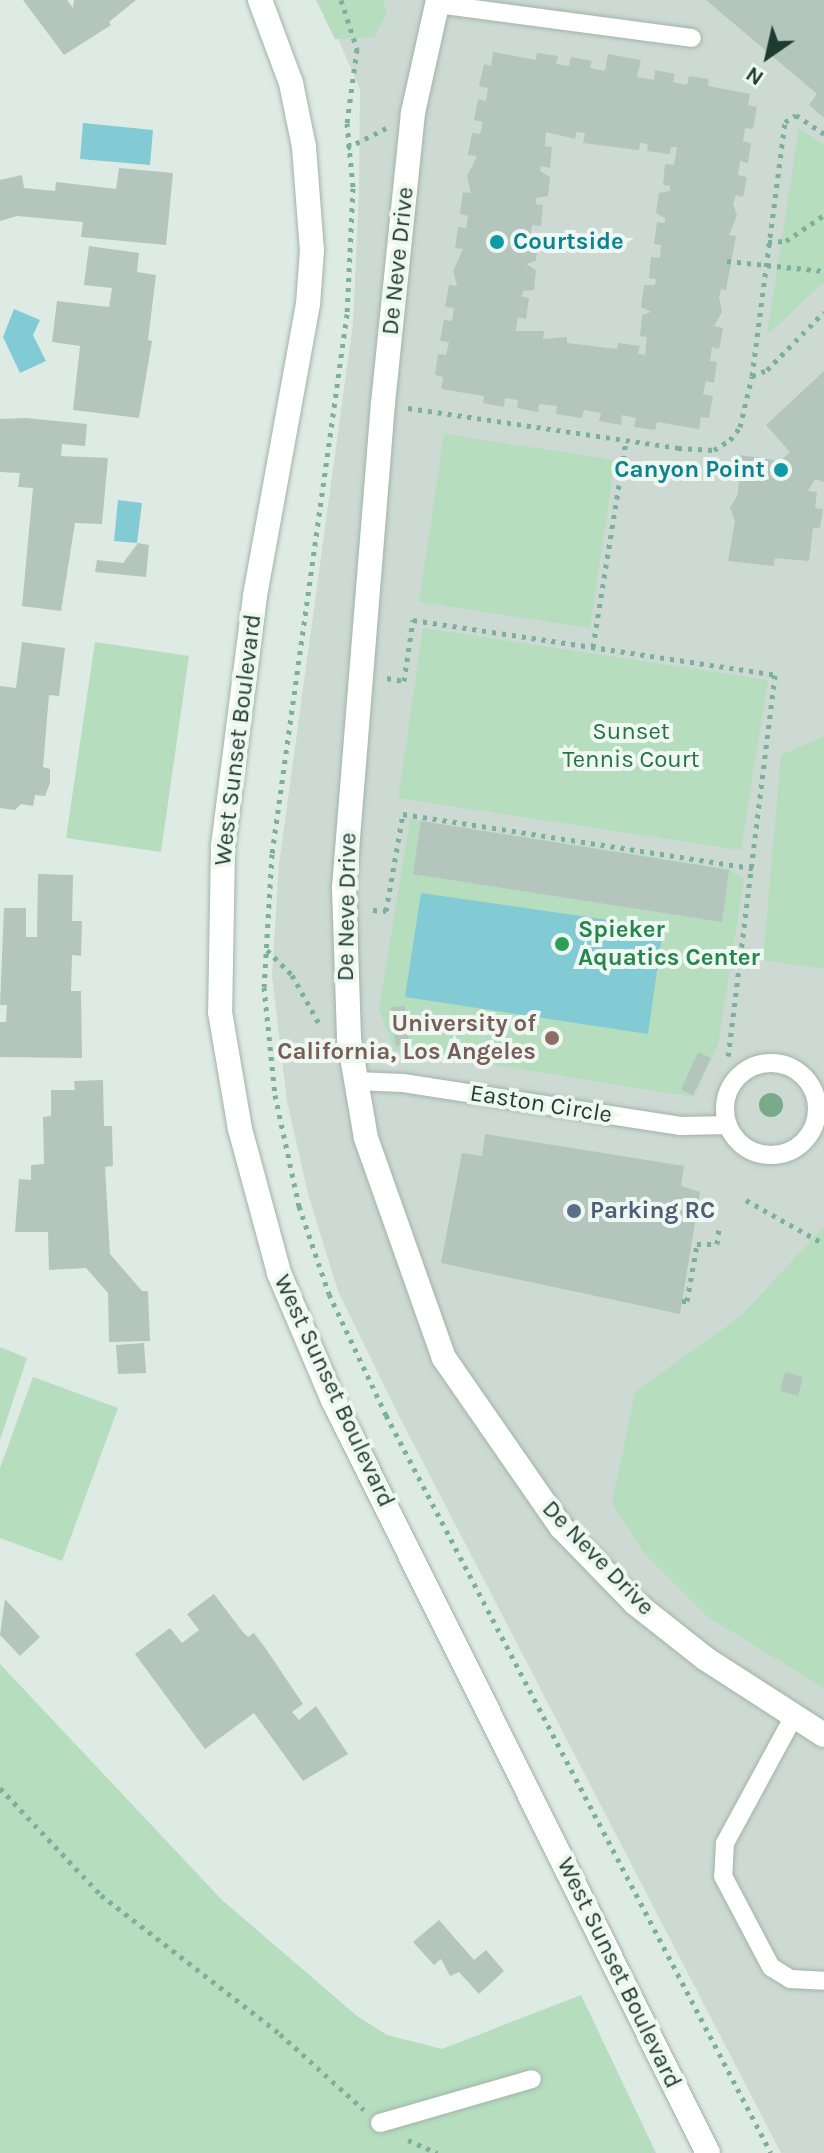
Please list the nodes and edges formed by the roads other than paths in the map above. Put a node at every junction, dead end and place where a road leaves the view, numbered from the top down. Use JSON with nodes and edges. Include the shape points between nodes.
{"nodes":[{"id":1,"x":260,"y":0,"type":"edge"},
{"id":2,"x":437,"y":2,"type":"edge"},
{"id":3,"x":692,"y":38,"type":"dead end"},
{"id":4,"x":355,"y":1081,"type":"junction"},
{"id":5,"x":728,"y":1125,"type":"junction"},
{"id":6,"x":794,"y":1716,"type":"junction"},
{"id":7,"x":824,"y":1735,"type":"edge"},
{"id":8,"x":824,"y":1981,"type":"edge"},
{"id":9,"x":532,"y":2079,"type":"dead end"},
{"id":10,"x":380,"y":2123,"type":"road end"},
{"id":11,"x":708,"y":2153,"type":"edge"}],
"edges":[{"from":1,"to":11,"type":"main road","name":"West Sunset Boulevard","via":[[291,83],[304,147],[312,250],[308,304],[255,596],[223,847],[220,1012],[240,1129],[279,1273],[333,1400]]},
{"from":2,"to":3,"type":"lane"},
{"from":2,"to":4,"type":"main road","name":"De Neve Drive","via":[[413,113],[383,403],[344,887]]},
{"from":4,"to":5,"type":"lane","name":"Easton Circle","via":[[403,1083],[681,1126]]},
{"from":4,"to":6,"type":"main road","name":"De Neve Drive","via":[[388,1212],[444,1358],[491,1433],[561,1527],[635,1603],[706,1659]]},
{"from":5,"to":5,"type":"lane","via":[[742,1146],[756,1153],[788,1152],[811,1133],[817,1103],[804,1076],[791,1067],[760,1064],[735,1080],[727,1094]]},
{"from":6,"to":7,"type":"main road","name":"De Neve Drive"},
{"from":6,"to":8,"type":"lane","via":[[725,1843],[723,1876],[771,1967],[790,1979]]},
{"from":9,"to":10,"type":"lane"}]}
